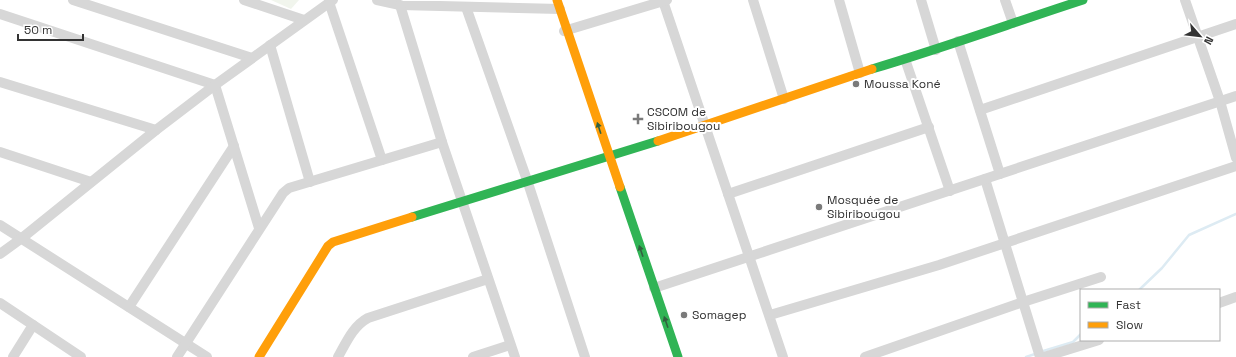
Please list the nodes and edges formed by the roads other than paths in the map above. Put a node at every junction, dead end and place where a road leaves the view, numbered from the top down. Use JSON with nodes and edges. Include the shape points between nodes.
{"nodes":[{"id":1,"x":73,"y":0,"type":"edge"},
{"id":2,"x":244,"y":0,"type":"edge"},
{"id":3,"x":377,"y":0,"type":"edge"},
{"id":4,"x":752,"y":0,"type":"edge"},
{"id":5,"x":839,"y":0,"type":"edge"},
{"id":6,"x":921,"y":0,"type":"edge"},
{"id":7,"x":1005,"y":0,"type":"edge"},
{"id":8,"x":1083,"y":0,"type":"edge"},
{"id":9,"x":1185,"y":0,"type":"edge"},
{"id":10,"x":331,"y":1,"type":"edge"},
{"id":11,"x":665,"y":1,"type":"edge"},
{"id":12,"x":445,"y":3,"type":"edge"},
{"id":13,"x":554,"y":4,"type":"edge"},
{"id":14,"x":400,"y":5,"type":"junction"},
{"id":15,"x":466,"y":7,"type":"junction"},
{"id":16,"x":0,"y":14,"type":"edge"},
{"id":17,"x":304,"y":20,"type":"junction"},
{"id":18,"x":1013,"y":23,"type":"junction"},
{"id":19,"x":1236,"y":24,"type":"edge"},
{"id":20,"x":563,"y":32,"type":"junction"},
{"id":21,"x":1198,"y":37,"type":"junction"},
{"id":22,"x":958,"y":41,"type":"junction"},
{"id":23,"x":270,"y":45,"type":"junction"},
{"id":24,"x":936,"y":50,"type":"junction"},
{"id":25,"x":252,"y":58,"type":"junction"},
{"id":26,"x":905,"y":59,"type":"junction"},
{"id":27,"x":860,"y":72,"type":"junction"},
{"id":28,"x":0,"y":82,"type":"edge"},
{"id":29,"x":215,"y":85,"type":"junction"},
{"id":30,"x":1236,"y":96,"type":"edge"},
{"id":31,"x":784,"y":99,"type":"junction"},
{"id":32,"x":1220,"y":101,"type":"junction"},
{"id":33,"x":583,"y":107,"type":"dead end"},
{"id":34,"x":980,"y":110,"type":"junction"},
{"id":35,"x":705,"y":126,"type":"junction"},
{"id":36,"x":929,"y":127,"type":"junction"},
{"id":37,"x":156,"y":130,"type":"junction"},
{"id":38,"x":442,"y":142,"type":"junction"},
{"id":39,"x":234,"y":146,"type":"junction"},
{"id":40,"x":0,"y":152,"type":"edge"},
{"id":41,"x":602,"y":158,"type":"junction"},
{"id":42,"x":1236,"y":158,"type":"edge"},
{"id":43,"x":382,"y":160,"type":"junction"},
{"id":44,"x":1236,"y":166,"type":"edge"},
{"id":45,"x":1000,"y":174,"type":"junction"},
{"id":46,"x":985,"y":179,"type":"junction"},
{"id":47,"x":527,"y":180,"type":"junction"},
{"id":48,"x":91,"y":182,"type":"junction"},
{"id":49,"x":310,"y":182,"type":"junction"},
{"id":50,"x":950,"y":190,"type":"junction"},
{"id":51,"x":728,"y":194,"type":"junction"},
{"id":52,"x":461,"y":200,"type":"junction"},
{"id":53,"x":0,"y":225,"type":"edge"},
{"id":54,"x":259,"y":228,"type":"junction"},
{"id":55,"x":625,"y":232,"type":"dead end"},
{"id":56,"x":22,"y":238,"type":"junction"},
{"id":57,"x":1005,"y":243,"type":"junction"},
{"id":58,"x":0,"y":254,"type":"edge"},
{"id":59,"x":749,"y":256,"type":"junction"},
{"id":60,"x":1101,"y":277,"type":"dead end"},
{"id":61,"x":488,"y":279,"type":"junction"},
{"id":62,"x":654,"y":288,"type":"junction"},
{"id":63,"x":1236,"y":297,"type":"edge"},
{"id":64,"x":1023,"y":302,"type":"junction"},
{"id":65,"x":0,"y":303,"type":"edge"},
{"id":66,"x":1220,"y":303,"type":"edge"},
{"id":67,"x":129,"y":307,"type":"junction"},
{"id":68,"x":770,"y":315,"type":"junction"},
{"id":69,"x":32,"y":325,"type":"junction"},
{"id":70,"x":1096,"y":341,"type":"edge"},
{"id":71,"x":186,"y":343,"type":"junction"},
{"id":72,"x":510,"y":345,"type":"junction"},
{"id":73,"x":13,"y":357,"type":"edge"},
{"id":74,"x":81,"y":357,"type":"edge"},
{"id":75,"x":177,"y":357,"type":"edge"},
{"id":76,"x":207,"y":357,"type":"edge"},
{"id":77,"x":258,"y":357,"type":"edge"},
{"id":78,"x":338,"y":357,"type":"edge"},
{"id":79,"x":473,"y":357,"type":"edge"},
{"id":80,"x":515,"y":357,"type":"edge"},
{"id":81,"x":585,"y":357,"type":"edge"},
{"id":82,"x":669,"y":357,"type":"edge"},
{"id":83,"x":678,"y":357,"type":"edge"},
{"id":84,"x":783,"y":357,"type":"edge"},
{"id":85,"x":865,"y":357,"type":"edge"},
{"id":86,"x":1040,"y":357,"type":"edge"},
{"id":87,"x":1044,"y":357,"type":"edge"}],
"edges":[{"from":1,"to":25,"type":"street"},
{"from":2,"to":17,"type":"street"},
{"from":3,"to":14,"type":"street"},
{"from":4,"to":31,"type":"street"},
{"from":5,"to":27,"type":"street"},
{"from":6,"to":24,"type":"street"},
{"from":7,"to":18,"type":"street"},
{"from":8,"to":18,"type":"main road"},
{"from":9,"to":21,"type":"street"},
{"from":10,"to":17,"type":"street"},
{"from":10,"to":43,"type":"street"},
{"from":11,"to":20,"type":"street"},
{"from":11,"to":35,"type":"street"},
{"from":12,"to":14,"type":"street"},
{"from":12,"to":15,"type":"street"},
{"from":13,"to":15,"type":"street"},
{"from":13,"to":20,"type":"main road"},
{"from":14,"to":38,"type":"street"},
{"from":15,"to":47,"type":"street"},
{"from":16,"to":29,"type":"street"},
{"from":17,"to":23,"type":"street"},
{"from":18,"to":22,"type":"main road"},
{"from":19,"to":21,"type":"street"},
{"from":20,"to":33,"type":"main road"},
{"from":41,"to":20,"type":"main road","one_way":true},
{"from":21,"to":32,"type":"street"},
{"from":21,"to":34,"type":"street"},
{"from":22,"to":24,"type":"main road"},
{"from":22,"to":34,"type":"street"},
{"from":23,"to":25,"type":"street"},
{"from":23,"to":49,"type":"street"},
{"from":24,"to":26,"type":"main road"},
{"from":25,"to":29,"type":"street"},
{"from":26,"to":27,"type":"main road"},
{"from":26,"to":36,"type":"street"},
{"from":27,"to":31,"type":"main road"},
{"from":28,"to":37,"type":"street"},
{"from":29,"to":37,"type":"street"},
{"from":29,"to":39,"type":"street"},
{"from":30,"to":32,"type":"street"},
{"from":31,"to":35,"type":"main road"},
{"from":32,"to":42,"type":"street"},
{"from":32,"to":45,"type":"street"},
{"from":34,"to":45,"type":"street"},
{"from":35,"to":41,"type":"main road"},
{"from":35,"to":51,"type":"street"},
{"from":36,"to":50,"type":"street"},
{"from":36,"to":51,"type":"street"},
{"from":37,"to":48,"type":"street"},
{"from":38,"to":43,"type":"street"},
{"from":38,"to":52,"type":"street"},
{"from":39,"to":54,"type":"street"},
{"from":39,"to":67,"type":"street"},
{"from":40,"to":48,"type":"street"},
{"from":41,"to":47,"type":"main road"},
{"from":62,"to":41,"type":"main road","one_way":true},
{"from":43,"to":49,"type":"street"},
{"from":44,"to":57,"type":"street"},
{"from":45,"to":46,"type":"street"},
{"from":46,"to":50,"type":"street"},
{"from":46,"to":57,"type":"street"},
{"from":47,"to":52,"type":"main road"},
{"from":47,"to":81,"type":"street"},
{"from":48,"to":56,"type":"street"},
{"from":49,"to":54,"type":"street","via":[[289,188],[283,193]]},
{"from":50,"to":59,"type":"street"},
{"from":51,"to":59,"type":"street"},
{"from":52,"to":61,"type":"street"},
{"from":52,"to":77,"type":"main road","via":[[333,242],[328,246]]},
{"from":53,"to":56,"type":"street"},
{"from":54,"to":71,"type":"street"},
{"from":55,"to":82,"type":"main road"},
{"from":56,"to":58,"type":"street"},
{"from":56,"to":67,"type":"street"},
{"from":57,"to":64,"type":"street"},
{"from":57,"to":68,"type":"street"},
{"from":59,"to":62,"type":"street"},
{"from":59,"to":68,"type":"street"},
{"from":60,"to":64,"type":"street"},
{"from":61,"to":72,"type":"street"},
{"from":61,"to":78,"type":"street","via":[[368,318],[355,329]]},
{"from":83,"to":62,"type":"main road","one_way":true},
{"from":63,"to":66,"type":"street"},
{"from":64,"to":85,"type":"street"},
{"from":64,"to":86,"type":"street"},
{"from":65,"to":69,"type":"street"},
{"from":67,"to":71,"type":"street"},
{"from":68,"to":84,"type":"street"},
{"from":69,"to":73,"type":"street"},
{"from":69,"to":74,"type":"street"},
{"from":70,"to":87,"type":"street"},
{"from":71,"to":75,"type":"street"},
{"from":71,"to":76,"type":"street"},
{"from":72,"to":79,"type":"street"},
{"from":72,"to":80,"type":"street"}]}
